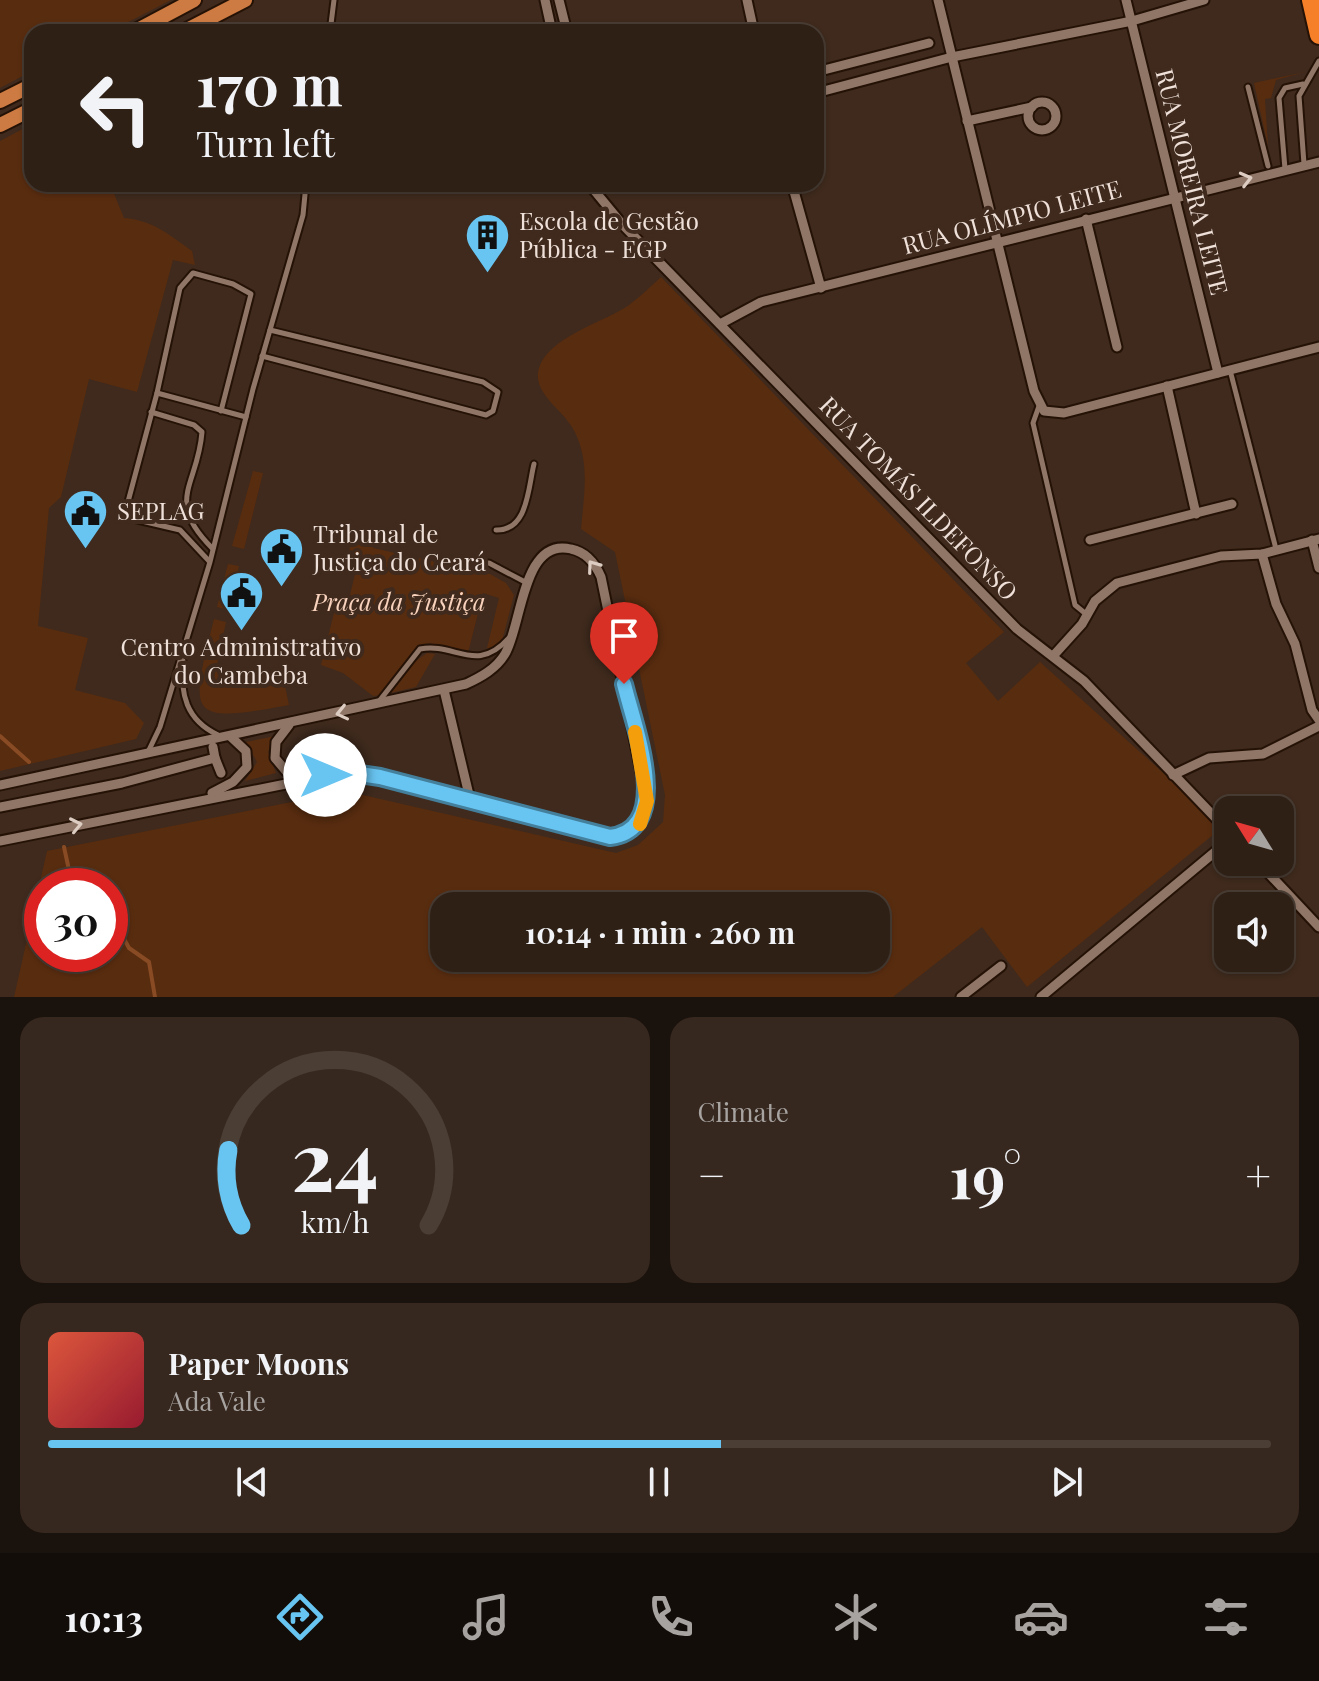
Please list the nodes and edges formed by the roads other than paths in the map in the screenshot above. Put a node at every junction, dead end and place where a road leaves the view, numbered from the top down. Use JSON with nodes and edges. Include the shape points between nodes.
{"nodes":[{"id":1,"x":194,"y":0,"type":"edge"},
{"id":2,"x":245,"y":0,"type":"edge"},
{"id":3,"x":334,"y":0,"type":"edge"},
{"id":4,"x":545,"y":0,"type":"edge"},
{"id":5,"x":559,"y":0,"type":"edge"},
{"id":6,"x":747,"y":0,"type":"edge"},
{"id":7,"x":938,"y":0,"type":"edge"},
{"id":8,"x":1126,"y":0,"type":"edge"},
{"id":9,"x":1204,"y":0,"type":"edge"},
{"id":10,"x":1311,"y":0,"type":"edge"},
{"id":11,"x":1132,"y":21,"type":"junction"},
{"id":12,"x":149,"y":24,"type":"edge"},
{"id":13,"x":198,"y":24,"type":"edge"},
{"id":14,"x":331,"y":24,"type":"edge"},
{"id":15,"x":550,"y":24,"type":"edge"},
{"id":16,"x":564,"y":24,"type":"edge"},
{"id":17,"x":752,"y":24,"type":"edge"},
{"id":18,"x":1319,"y":35,"type":"edge"},
{"id":19,"x":929,"y":43,"type":"dead end"},
{"id":20,"x":952,"y":57,"type":"junction"},
{"id":21,"x":1319,"y":61,"type":"edge"},
{"id":22,"x":824,"y":70,"type":"edge"},
{"id":23,"x":1304,"y":84,"type":"junction"},
{"id":24,"x":1248,"y":87,"type":"dead end"},
{"id":25,"x":24,"y":89,"type":"edge"},
{"id":26,"x":824,"y":91,"type":"edge"},
{"id":27,"x":0,"y":101,"type":"edge"},
{"id":28,"x":1032,"y":107,"type":"dead end"},
{"id":29,"x":24,"y":113,"type":"edge"},
{"id":30,"x":967,"y":121,"type":"junction"},
{"id":31,"x":0,"y":125,"type":"edge"},
{"id":32,"x":1319,"y":162,"type":"edge"},
{"id":33,"x":1304,"y":165,"type":"junction"},
{"id":34,"x":1268,"y":166,"type":"dead end"},
{"id":35,"x":1285,"y":170,"type":"junction"},
{"id":36,"x":305,"y":192,"type":"edge"},
{"id":37,"x":594,"y":192,"type":"edge"},
{"id":38,"x":794,"y":192,"type":"edge"},
{"id":39,"x":1173,"y":196,"type":"junction"},
{"id":40,"x":1086,"y":219,"type":"junction"},
{"id":41,"x":997,"y":243,"type":"junction"},
{"id":42,"x":821,"y":288,"type":"junction"},
{"id":43,"x":720,"y":324,"type":"junction"},
{"id":44,"x":270,"y":330,"type":"junction"},
{"id":45,"x":1117,"y":347,"type":"dead end"},
{"id":46,"x":1319,"y":347,"type":"edge"},
{"id":47,"x":262,"y":356,"type":"junction"},
{"id":48,"x":1230,"y":370,"type":"junction"},
{"id":49,"x":1218,"y":373,"type":"junction"},
{"id":50,"x":1167,"y":386,"type":"junction"},
{"id":51,"x":157,"y":393,"type":"junction"},
{"id":52,"x":1039,"y":406,"type":"junction"},
{"id":53,"x":221,"y":411,"type":"junction"},
{"id":54,"x":151,"y":412,"type":"junction"},
{"id":55,"x":246,"y":417,"type":"junction"},
{"id":56,"x":534,"y":464,"type":"dead end"},
{"id":57,"x":1232,"y":504,"type":"dead end"},
{"id":58,"x":1196,"y":514,"type":"junction"},
{"id":59,"x":496,"y":530,"type":"dead end"},
{"id":60,"x":1090,"y":540,"type":"dead end"},
{"id":61,"x":1316,"y":540,"type":"edge"},
{"id":62,"x":213,"y":548,"type":"junction"},
{"id":63,"x":1276,"y":550,"type":"junction"},
{"id":64,"x":1262,"y":554,"type":"junction"},
{"id":65,"x":210,"y":562,"type":"junction"},
{"id":66,"x":489,"y":563,"type":"dead end"},
{"id":67,"x":1319,"y":568,"type":"edge"},
{"id":68,"x":527,"y":583,"type":"junction"},
{"id":69,"x":1086,"y":614,"type":"junction"},
{"id":70,"x":513,"y":634,"type":"junction"},
{"id":71,"x":184,"y":648,"type":"junction"},
{"id":72,"x":1054,"y":655,"type":"junction"},
{"id":73,"x":444,"y":690,"type":"junction"},
{"id":74,"x":376,"y":705,"type":"junction"},
{"id":75,"x":1319,"y":720,"type":"edge"},
{"id":76,"x":289,"y":725,"type":"junction"},
{"id":77,"x":1319,"y":726,"type":"edge"},
{"id":78,"x":228,"y":736,"type":"junction"},
{"id":79,"x":147,"y":753,"type":"junction"},
{"id":80,"x":221,"y":773,"type":"dead end"},
{"id":81,"x":1173,"y":775,"type":"junction"},
{"id":82,"x":303,"y":778,"type":"junction"},
{"id":83,"x":0,"y":785,"type":"edge"},
{"id":84,"x":202,"y":799,"type":"junction"},
{"id":85,"x":470,"y":799,"type":"junction"},
{"id":86,"x":0,"y":807,"type":"edge"},
{"id":87,"x":1214,"y":817,"type":"edge"},
{"id":88,"x":0,"y":841,"type":"edge"},
{"id":89,"x":1214,"y":853,"type":"edge"},
{"id":90,"x":1271,"y":876,"type":"edge"},
{"id":91,"x":1319,"y":927,"type":"edge"},
{"id":92,"x":1001,"y":966,"type":"dead end"},
{"id":93,"x":961,"y":997,"type":"edge"},
{"id":94,"x":1041,"y":997,"type":"edge"}],
"edges":[{"from":1,"to":12,"type":"main road"},
{"from":2,"to":13,"type":"main road"},
{"from":3,"to":14,"type":"lane"},
{"from":4,"to":15,"type":"street"},
{"from":5,"to":16,"type":"street"},
{"from":6,"to":17,"type":"street"},
{"from":7,"to":20,"type":"street"},
{"from":8,"to":11,"type":"street","name":"RUA MOREIRA LEITE"},
{"from":9,"to":11,"type":"street"},
{"from":10,"to":18,"type":"highway"},
{"from":11,"to":20,"type":"street"},
{"from":11,"to":39,"type":"street","name":"RUA MOREIRA LEITE"},
{"from":19,"to":22,"type":"street"},
{"from":20,"to":26,"type":"street"},
{"from":20,"to":30,"type":"street"},
{"from":21,"to":23,"type":"lane"},
{"from":23,"to":33,"type":"lane","via":[[1299,96]]},
{"from":23,"to":35,"type":"lane","via":[[1285,88],[1279,98]]},
{"from":24,"to":34,"type":"lane"},
{"from":25,"to":27,"type":"main road"},
{"from":28,"to":30,"type":"street"},
{"from":29,"to":31,"type":"main road"},
{"from":30,"to":41,"type":"street"},
{"from":32,"to":33,"type":"street","name":"RUA OLÍMPIO LEITE"},
{"from":33,"to":35,"type":"street","name":"RUA OLÍMPIO LEITE"},
{"from":39,"to":35,"type":"street","name":"RUA OLÍMPIO LEITE","one_way":true},
{"from":36,"to":44,"type":"lane"},
{"from":37,"to":43,"type":"street","name":"RUA TOMÁS ILDEFONSO"},
{"from":38,"to":42,"type":"street"},
{"from":39,"to":40,"type":"street","name":"RUA OLÍMPIO LEITE"},
{"from":39,"to":49,"type":"street","name":"RUA MOREIRA LEITE"},
{"from":40,"to":41,"type":"street","name":"RUA OLÍMPIO LEITE"},
{"from":40,"to":45,"type":"street"},
{"from":41,"to":42,"type":"street","name":"RUA OLÍMPIO LEITE"},
{"from":41,"to":52,"type":"street"},
{"from":42,"to":43,"type":"street","name":"RUA OLÍMPIO LEITE","via":[[761,302]]},
{"from":43,"to":72,"type":"street","name":"RUA TOMÁS ILDEFONSO","via":[[1017,629],[1041,651]]},
{"from":44,"to":47,"type":"lane"},
{"from":44,"to":47,"type":"lane","via":[[483,382],[498,392],[493,411],[486,415]]},
{"from":46,"to":48,"type":"street"},
{"from":47,"to":55,"type":"lane"},
{"from":48,"to":49,"type":"street"},
{"from":48,"to":63,"type":"lane"},
{"from":49,"to":50,"type":"street"},
{"from":50,"to":52,"type":"street","via":[[1055,415]]},
{"from":50,"to":58,"type":"street"},
{"from":51,"to":53,"type":"lane"},
{"from":51,"to":53,"type":"lane","via":[[182,283],[193,273],[233,284],[251,294]]},
{"from":51,"to":54,"type":"lane"},
{"from":52,"to":69,"type":"lane","via":[[1033,423],[1042,465],[1075,605]]},
{"from":53,"to":55,"type":"lane"},
{"from":54,"to":62,"type":"lane","via":[[202,432],[185,511]]},
{"from":54,"to":65,"type":"lane","via":[[125,513],[180,530]]},
{"from":55,"to":62,"type":"lane"},
{"from":56,"to":59,"type":"lane","via":[[519,520],[509,529]]},
{"from":57,"to":58,"type":"street"},
{"from":58,"to":60,"type":"street"},
{"from":61,"to":63,"type":"street"},
{"from":61,"to":67,"type":"street"},
{"from":62,"to":65,"type":"lane"},
{"from":63,"to":64,"type":"street"},
{"from":64,"to":69,"type":"street","via":[[1221,556],[1117,583]]},
{"from":64,"to":75,"type":"street"},
{"from":65,"to":71,"type":"lane"},
{"from":66,"to":68,"type":"lane"},
{"from":68,"to":70,"type":"street"},
{"from":85,"to":68,"type":"street","one_way":true,"via":[[610,837],[635,829],[645,812],[645,782],[597,568],[579,551],[554,548],[537,561]]},
{"from":69,"to":72,"type":"street"},
{"from":70,"to":73,"type":"street","via":[[494,668]]},
{"from":70,"to":74,"type":"lane","via":[[500,648],[473,657],[420,649]]},
{"from":71,"to":78,"type":"lane","via":[[184,702],[204,726]]},
{"from":71,"to":79,"type":"lane"},
{"from":72,"to":81,"type":"street","name":"RUA TOMÁS ILDEFONSO"},
{"from":73,"to":74,"type":"street"},
{"from":73,"to":85,"type":"street"},
{"from":74,"to":76,"type":"street","one_way":true},
{"from":76,"to":78,"type":"street"},
{"from":76,"to":82,"type":"street","via":[[276,742],[275,758],[286,771]]},
{"from":77,"to":81,"type":"street","via":[[1263,754],[1209,758]]},
{"from":78,"to":79,"type":"street"},
{"from":78,"to":84,"type":"street","via":[[246,751],[247,767],[233,782]]},
{"from":79,"to":83,"type":"street"},
{"from":80,"to":86,"type":"street","via":[[214,752],[122,783]]},
{"from":81,"to":87,"type":"street","name":"RUA TOMÁS ILDEFONSO"},
{"from":82,"to":84,"type":"street"},
{"from":82,"to":85,"type":"street","via":[[346,772]]},
{"from":88,"to":84,"type":"street","one_way":true},
{"from":89,"to":94,"type":"street"},
{"from":90,"to":91,"type":"street"},
{"from":92,"to":93,"type":"street"}]}
